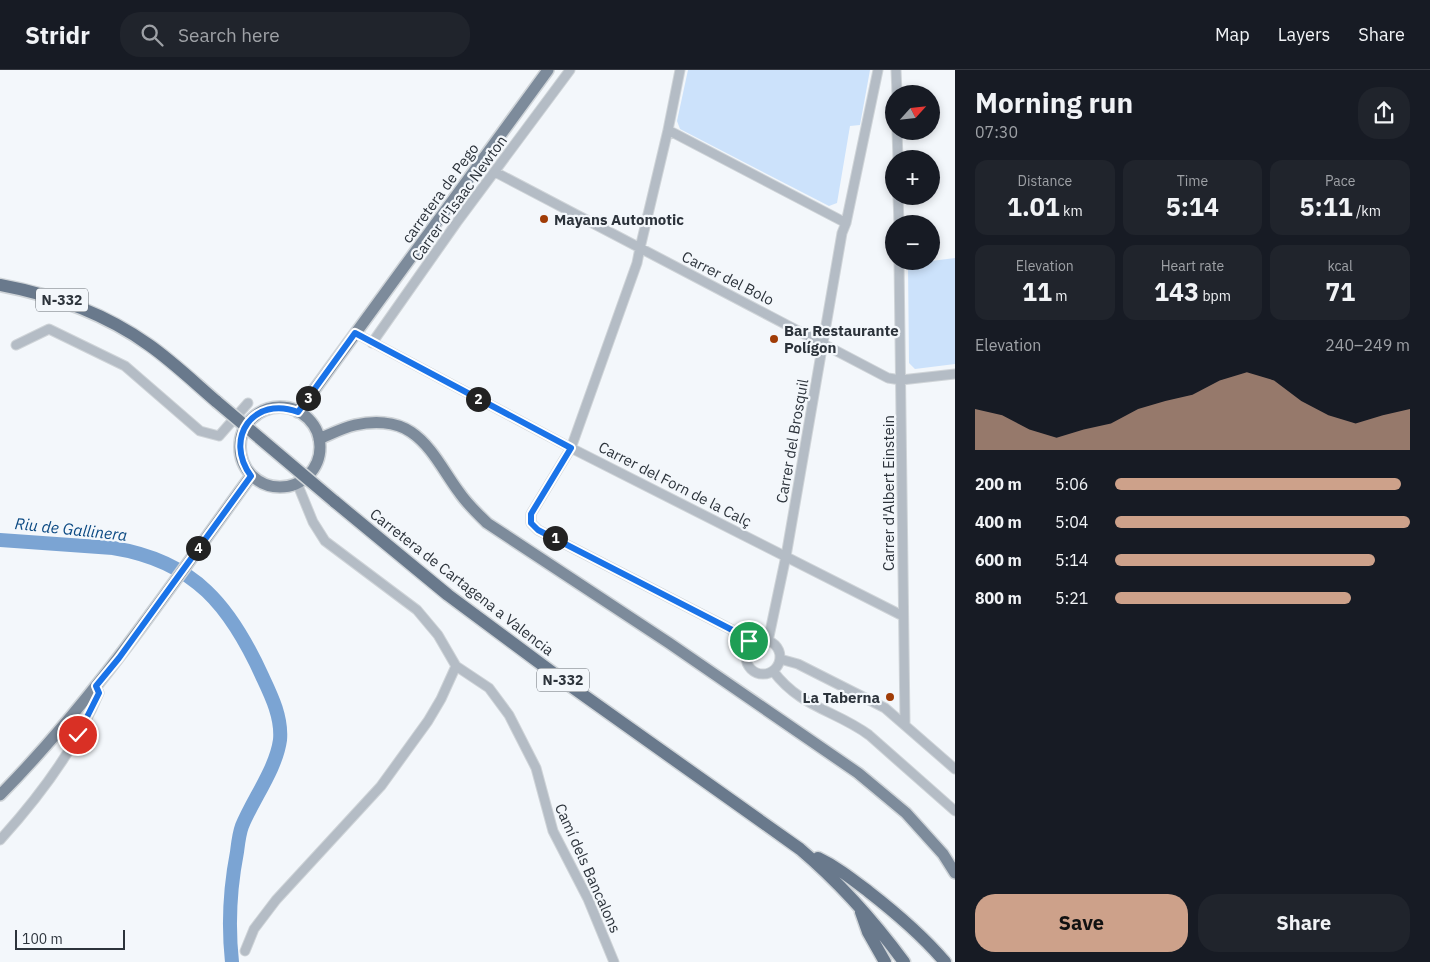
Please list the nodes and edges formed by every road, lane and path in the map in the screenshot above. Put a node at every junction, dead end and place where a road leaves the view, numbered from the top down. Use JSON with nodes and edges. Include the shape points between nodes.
{"nodes":[{"id":1,"x":548,"y":70,"type":"edge"},
{"id":2,"x":570,"y":70,"type":"edge"},
{"id":3,"x":680,"y":70,"type":"edge"},
{"id":4,"x":878,"y":70,"type":"edge"},
{"id":5,"x":896,"y":70,"type":"edge"},
{"id":6,"x":897,"y":85,"type":"edge"},
{"id":7,"x":668,"y":130,"type":"junction"},
{"id":8,"x":495,"y":172,"type":"junction"},
{"id":9,"x":846,"y":223,"type":"junction"},
{"id":10,"x":640,"y":248,"type":"junction"},
{"id":11,"x":899,"y":270,"type":"edge"},
{"id":12,"x":0,"y":285,"type":"edge"},
{"id":13,"x":355,"y":333,"type":"junction"},
{"id":14,"x":372,"y":343,"type":"junction"},
{"id":15,"x":824,"y":343,"type":"junction"},
{"id":16,"x":16,"y":345,"type":"dead end"},
{"id":17,"x":955,"y":374,"type":"edge"},
{"id":18,"x":901,"y":380,"type":"junction"},
{"id":19,"x":248,"y":403,"type":"dead end"},
{"id":20,"x":298,"y":412,"type":"junction"},
{"id":21,"x":319,"y":439,"type":"junction"},
{"id":22,"x":571,"y":448,"type":"junction"},
{"id":23,"x":251,"y":476,"type":"junction"},
{"id":24,"x":297,"y":483,"type":"junction"},
{"id":25,"x":786,"y":556,"type":"junction"},
{"id":26,"x":903,"y":616,"type":"junction"},
{"id":27,"x":768,"y":641,"type":"junction"},
{"id":28,"x":753,"y":644,"type":"junction"},
{"id":29,"x":780,"y":659,"type":"junction"},
{"id":30,"x":456,"y":666,"type":"junction"},
{"id":31,"x":773,"y":671,"type":"junction"},
{"id":32,"x":96,"y":686,"type":"junction"},
{"id":33,"x":905,"y":724,"type":"junction"},
{"id":34,"x":955,"y":769,"type":"edge"},
{"id":35,"x":0,"y":795,"type":"edge"},
{"id":36,"x":955,"y":811,"type":"edge"},
{"id":37,"x":0,"y":840,"type":"edge"},
{"id":38,"x":800,"y":849,"type":"junction"},
{"id":39,"x":955,"y":872,"type":"edge"},
{"id":40,"x":858,"y":904,"type":"junction"},
{"id":41,"x":245,"y":951,"type":"dead end"},
{"id":42,"x":614,"y":962,"type":"edge"},
{"id":43,"x":885,"y":962,"type":"edge"},
{"id":44,"x":904,"y":962,"type":"edge"},
{"id":45,"x":944,"y":962,"type":"edge"}],
"edges":[{"from":1,"to":13,"type":"main road","name":"carretera de Pego"},
{"from":2,"to":8,"type":"street","name":"Carrer d'Isaac Newton"},
{"from":3,"to":7,"type":"street"},
{"from":4,"to":9,"type":"street","name":"Carrer del Brosquil"},
{"from":5,"to":6,"type":"street"},
{"from":7,"to":9,"type":"street"},
{"from":7,"to":10,"type":"street"},
{"from":8,"to":10,"type":"street","name":"Carrer del Bolo"},
{"from":8,"to":14,"type":"street","name":"Carrer d'Isaac Newton"},
{"from":9,"to":15,"type":"street","name":"Carrer del Brosquil"},
{"from":10,"to":15,"type":"street","name":"Carrer del Bolo"},
{"from":10,"to":22,"type":"street"},
{"from":11,"to":18,"type":"street","name":"Carrer d'Albert Einstein"},
{"from":12,"to":38,"type":"highway","name":"Carretera de Cartagena a Valencia","number":"N-332","bridge":true,"via":[[56,298],[96,313],[151,346],[448,595]]},
{"from":13,"to":14,"type":"street","name":"Carrer del Forn de la Calç"},
{"from":13,"to":20,"type":"main road","name":"carretera de Pego"},
{"from":14,"to":22,"type":"street","name":"Carrer del Forn de la Calç"},
{"from":15,"to":18,"type":"street","name":"Carrer del Bolo","via":[[888,378]]},
{"from":15,"to":25,"type":"street","name":"Carrer del Brosquil"},
{"from":16,"to":19,"type":"street","via":[[49,330],[64,336],[125,366],[200,431],[219,436]]},
{"from":17,"to":18,"type":"street","name":"Carrer del Bolo"},
{"from":18,"to":26,"type":"street","name":"Carrer d'Albert Einstein"},
{"from":20,"to":21,"type":"main road","via":[[315,428]]},
{"from":20,"to":23,"type":"main road","via":[[276,407],[260,412],[247,423],[241,439],[240,456]]},
{"from":21,"to":24,"type":"main road","via":[[316,465]]},
{"from":21,"to":39,"type":"main road","via":[[368,422],[391,424],[410,431],[426,446],[472,509],[487,523],[858,773],[906,813]]},
{"from":22,"to":25,"type":"street","name":"Carrer del Forn de la Calç"},
{"from":22,"to":28,"type":"street","via":[[531,514],[531,523],[538,530],[740,634]]},
{"from":23,"to":24,"type":"main road","via":[[274,487]]},
{"from":23,"to":32,"type":"main road"},
{"from":24,"to":30,"type":"street","via":[[312,522],[325,541],[417,610],[438,635]]},
{"from":25,"to":26,"type":"street","name":"Carrer del Forn de la Calç"},
{"from":25,"to":27,"type":"street","name":"Carrer del Brosquil"},
{"from":26,"to":33,"type":"street","name":"Carrer d'Albert Einstein"},
{"from":27,"to":28,"type":"street","via":[[760,640]]},
{"from":27,"to":29,"type":"street","via":[[778,649]]},
{"from":28,"to":31,"type":"street","via":[[746,654],[748,666],[757,674]]},
{"from":29,"to":31,"type":"street"},
{"from":29,"to":33,"type":"street","via":[[798,664],[885,708]]},
{"from":30,"to":41,"type":"street","via":[[428,721],[381,786],[276,900],[254,929]]},
{"from":30,"to":42,"type":"street","name":"Camí dels Bancalons","via":[[489,688],[513,722],[536,768],[553,831],[588,899]]},
{"from":31,"to":36,"type":"street","via":[[801,698],[869,735]]},
{"from":32,"to":35,"type":"main road"},
{"from":32,"to":37,"type":"street","via":[[99,693],[78,735],[27,810]]},
{"from":33,"to":34,"type":"street"},
{"from":38,"to":40,"type":"highway","name":"Carretera de Cartagena a Valencia","number":"N-332"},
{"from":38,"to":45,"type":"highway","via":[[836,867],[896,913],[930,944]]},
{"from":40,"to":43,"type":"highway","via":[[868,932]]},
{"from":40,"to":44,"type":"highway","name":"Carretera de Cartagena a Valencia","number":"N-332"}]}
